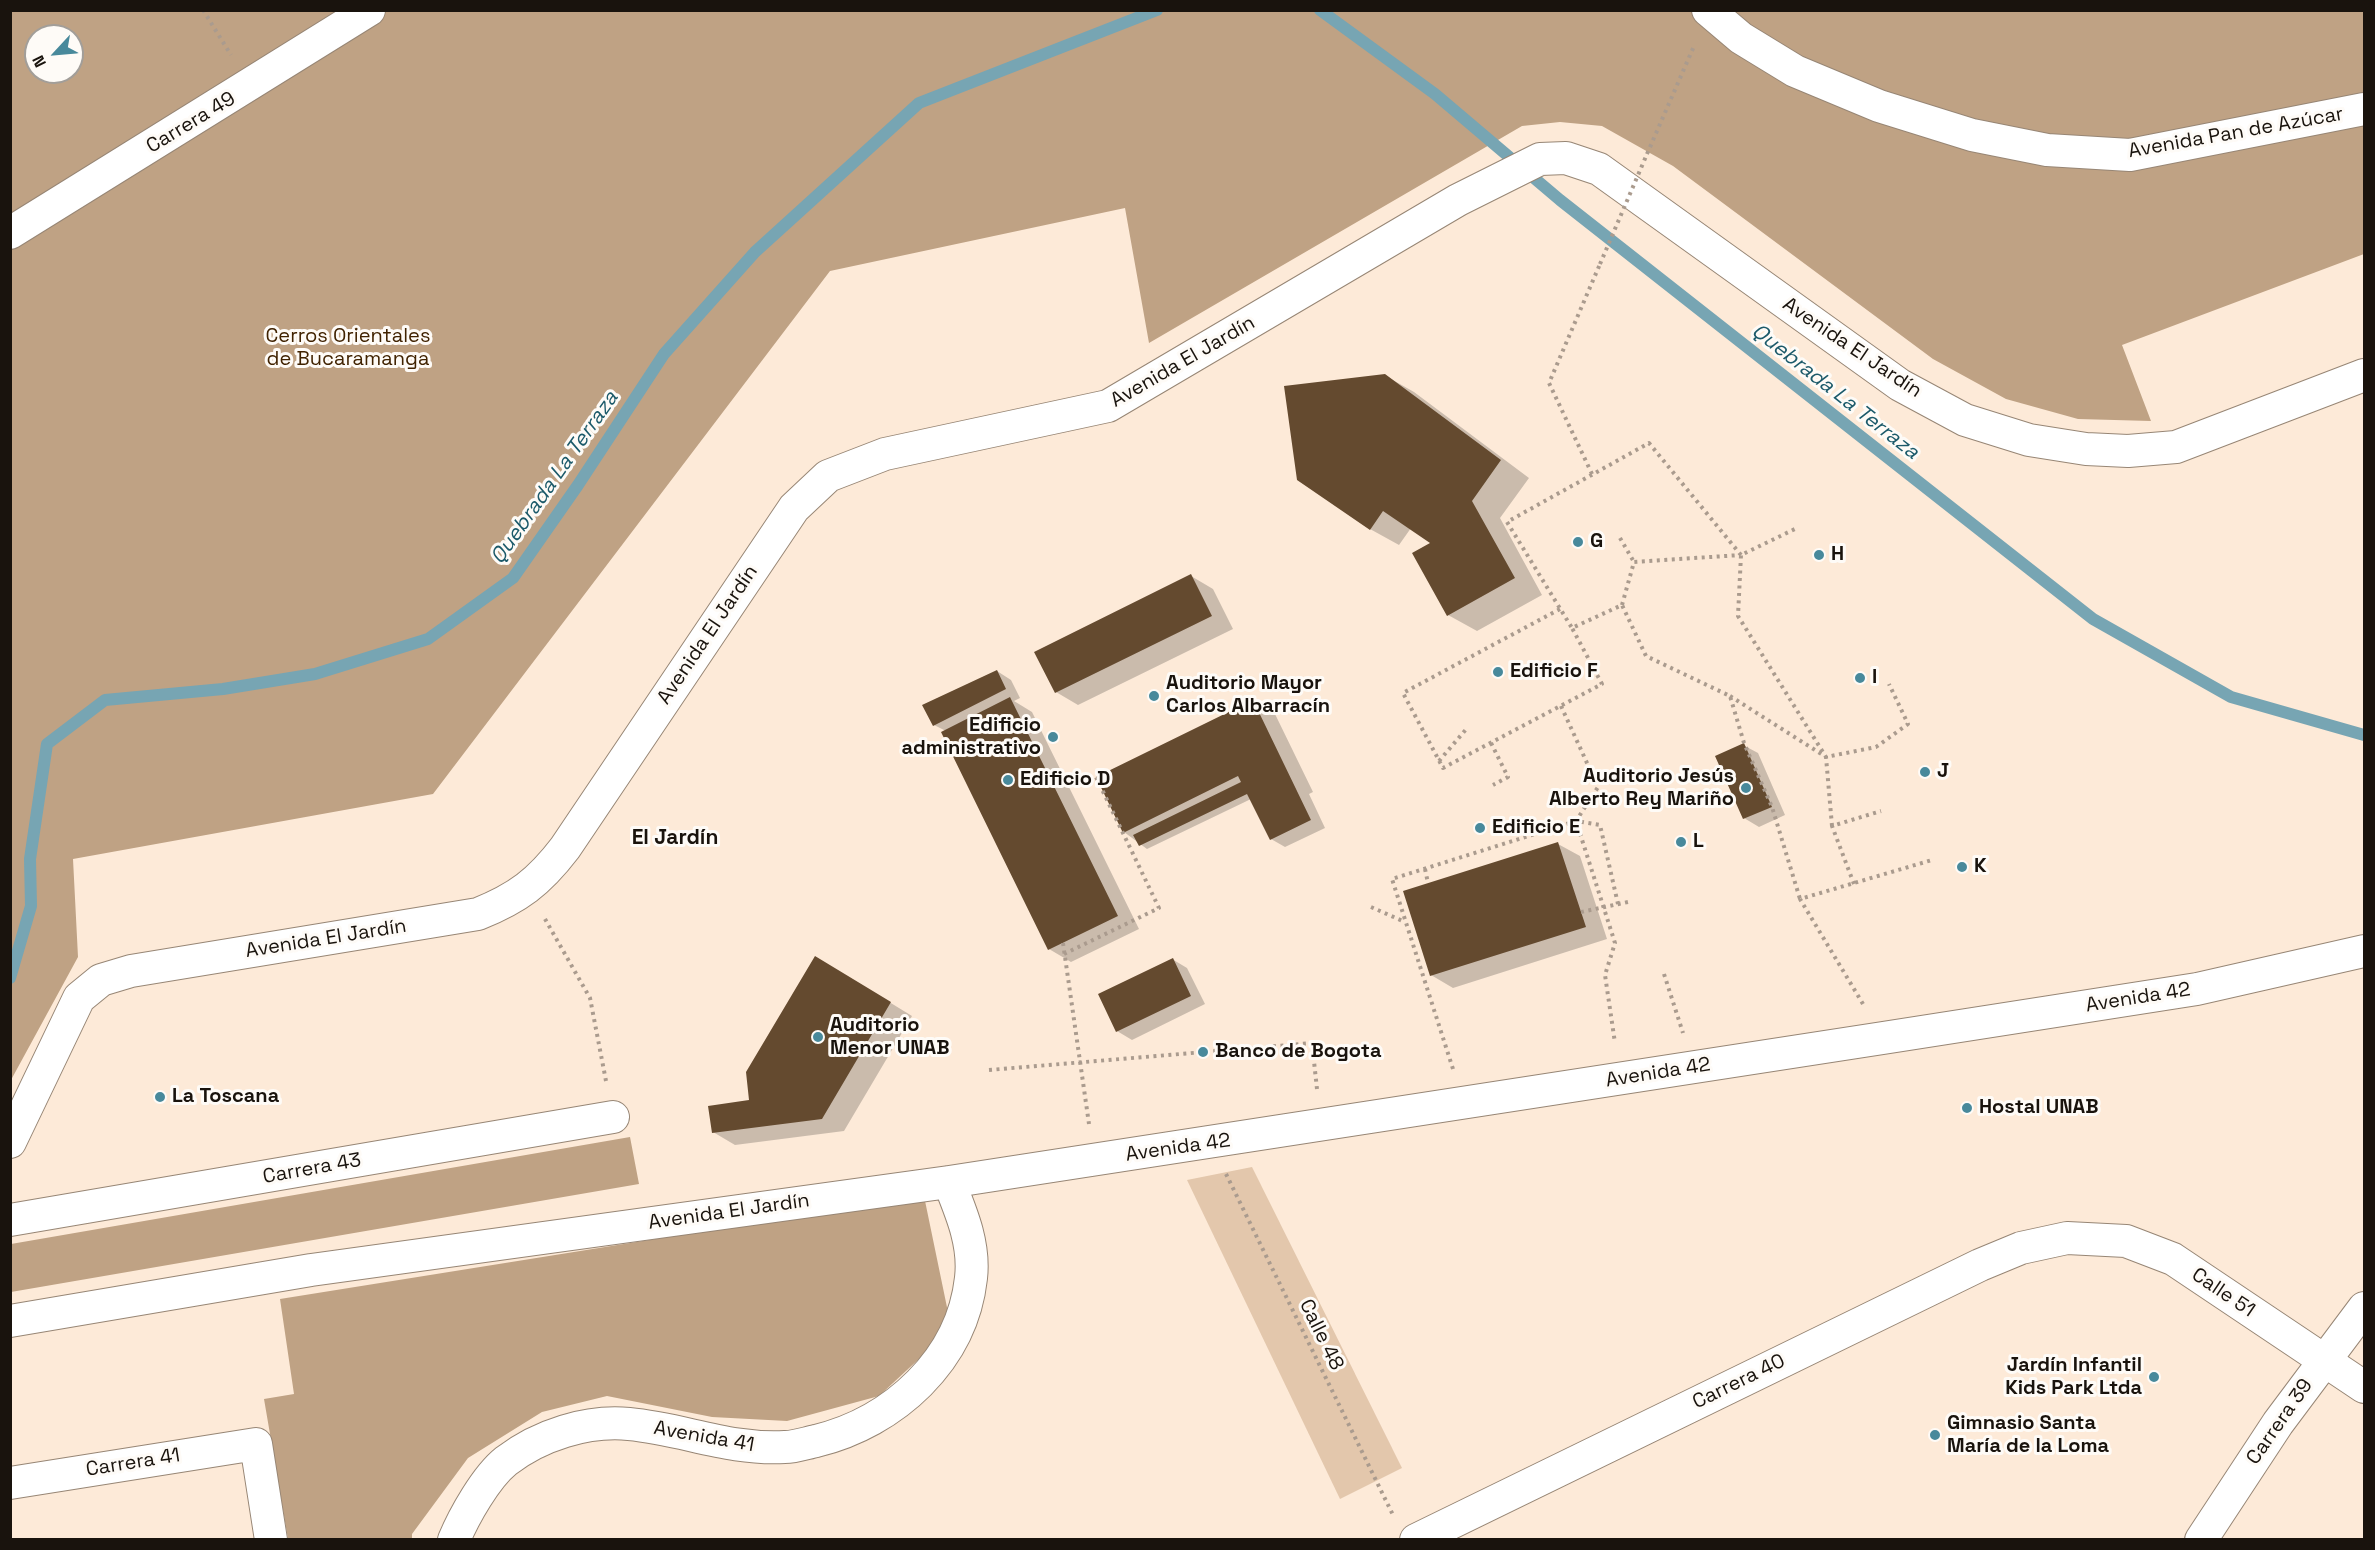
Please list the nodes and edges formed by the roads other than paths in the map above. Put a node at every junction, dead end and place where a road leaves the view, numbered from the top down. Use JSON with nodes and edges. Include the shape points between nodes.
{"nodes":[{"id":1,"x":369,"y":10,"type":"edge"},
{"id":2,"x":1709,"y":11,"type":"edge"},
{"id":3,"x":2364,"y":109,"type":"edge"},
{"id":4,"x":10,"y":233,"type":"edge"},
{"id":5,"x":2364,"y":375,"type":"edge"},
{"id":6,"x":2364,"y":951,"type":"edge"},
{"id":7,"x":613,"y":1117,"type":"road end"},
{"id":8,"x":10,"y":1142,"type":"edge"},
{"id":9,"x":950,"y":1182,"type":"junction"},
{"id":10,"x":10,"y":1220,"type":"edge"},
{"id":11,"x":2067,"y":1238,"type":"joint"},
{"id":12,"x":2364,"y":1308,"type":"edge"},
{"id":13,"x":10,"y":1321,"type":"edge"},
{"id":14,"x":2325,"y":1360,"type":"junction"},
{"id":15,"x":2364,"y":1387,"type":"edge"},
{"id":16,"x":10,"y":1483,"type":"edge"},
{"id":17,"x":460,"y":1526,"type":"edge"},
{"id":18,"x":1406,"y":1529,"type":"edge"},
{"id":19,"x":270,"y":1539,"type":"edge"},
{"id":20,"x":2201,"y":1539,"type":"edge"}],
"edges":[{"from":1,"to":4,"type":"street","name":"Carrera 49"},
{"from":2,"to":3,"type":"street","name":"Avenida Pan de Azúcar","via":[[1767,56],[1795,71],[1868,101],[1972,135],[2047,150],[2130,155]]},
{"from":5,"to":8,"type":"street","name":"Avenida El Jardín","via":[[2176,447],[2128,451],[2029,440],[1965,420],[1900,385],[1599,169],[1566,158],[1540,159],[1447,206],[1108,406],[885,454],[828,476],[794,508],[565,848],[528,889],[478,914],[131,971],[101,980],[79,998]]},
{"from":6,"to":9,"type":"street","name":"Avenida 42","via":[[2197,989]]},
{"from":7,"to":10,"type":"street","name":"Carrera 43"},
{"from":9,"to":13,"type":"street","name":"Avenida El Jardín","via":[[311,1270]]},
{"from":9,"to":17,"type":"street","name":"Avenida 41","via":[[968,1228],[971,1277],[960,1325],[936,1367],[900,1401],[845,1434],[788,1447],[742,1447],[630,1424],[596,1424],[557,1433],[506,1462]]},
{"from":11,"to":14,"type":"street","name":"Calle 51","via":[[2126,1242],[2173,1259]]},
{"from":11,"to":18,"type":"street","name":"Carrera 40","via":[[2021,1248],[1980,1266]]},
{"from":12,"to":14,"type":"street","name":"Carrera 39"},
{"from":14,"to":15,"type":"street","name":"Calle 51"},
{"from":14,"to":20,"type":"street","name":"Carrera 39"},
{"from":16,"to":19,"type":"street","name":"Carrera 41","via":[[256,1444]]}]}
